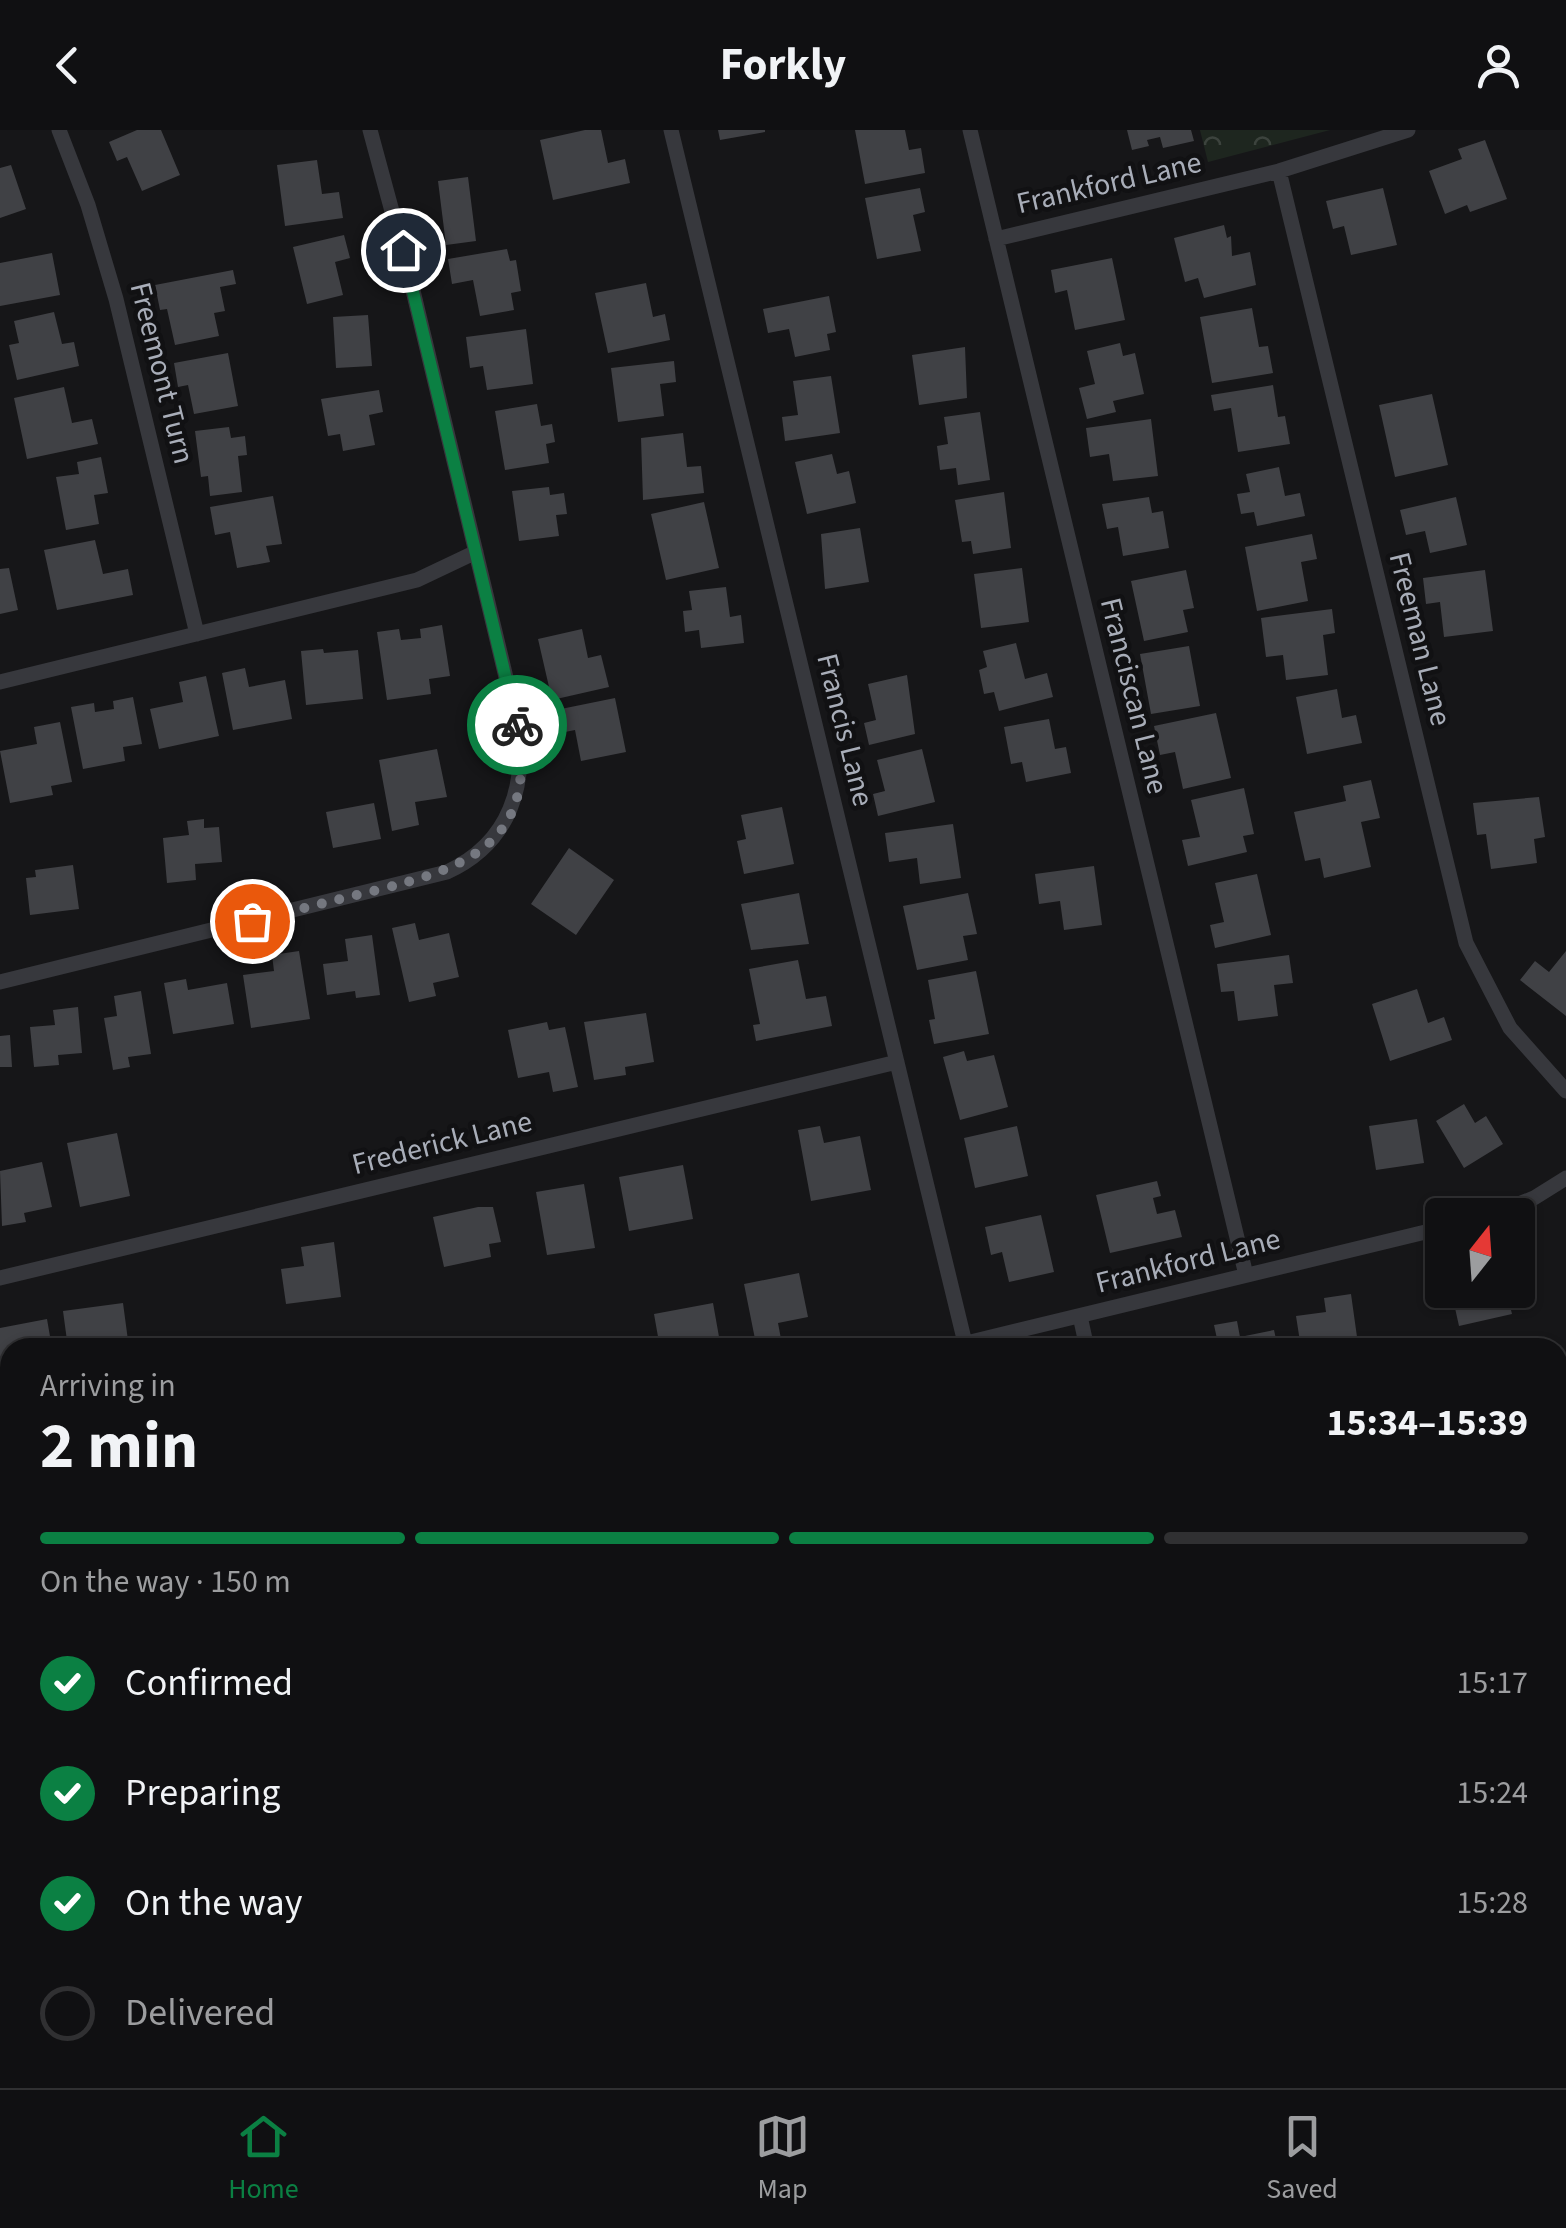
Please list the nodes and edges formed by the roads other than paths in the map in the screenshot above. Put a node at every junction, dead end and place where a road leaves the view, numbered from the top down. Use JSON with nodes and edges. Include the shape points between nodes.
{"nodes":[{"id":1,"x":59,"y":130,"type":"edge"},
{"id":2,"x":370,"y":130,"type":"edge"},
{"id":3,"x":672,"y":130,"type":"edge"},
{"id":4,"x":970,"y":130,"type":"edge"},
{"id":5,"x":1408,"y":130,"type":"edge"},
{"id":6,"x":1279,"y":171,"type":"junction"},
{"id":7,"x":996,"y":239,"type":"junction"},
{"id":8,"x":476,"y":552,"type":"junction"},
{"id":9,"x":197,"y":634,"type":"junction"},
{"id":10,"x":0,"y":682,"type":"edge"},
{"id":11,"x":0,"y":982,"type":"edge"},
{"id":12,"x":896,"y":1062,"type":"junction"},
{"id":13,"x":1566,"y":1091,"type":"edge"},
{"id":14,"x":1566,"y":1178,"type":"edge"},
{"id":15,"x":1534,"y":1198,"type":"edge"},
{"id":16,"x":1425,"y":1232,"type":"edge"},
{"id":17,"x":1246,"y":1275,"type":"junction"},
{"id":18,"x":0,"y":1278,"type":"edge"},
{"id":19,"x":1080,"y":1316,"type":"junction"},
{"id":20,"x":965,"y":1338,"type":"edge"},
{"id":21,"x":987,"y":1338,"type":"edge"},
{"id":22,"x":1086,"y":1338,"type":"edge"}],
"edges":[{"from":1,"to":9,"type":"street","name":"Freemont Turn","via":[[112,283]]},
{"from":2,"to":8,"type":"street"},
{"from":3,"to":12,"type":"street","name":"Francis Lane"},
{"from":4,"to":7,"type":"street","name":"Franciscan Lane"},
{"from":5,"to":6,"type":"street","name":"Frankford Lane"},
{"from":6,"to":7,"type":"street","name":"Frankford Lane"},
{"from":6,"to":13,"type":"street","name":"Freeman Lane","via":[[1466,942],[1510,1028]]},
{"from":7,"to":17,"type":"street","name":"Franciscan Lane"},
{"from":8,"to":9,"type":"street","via":[[417,580]]},
{"from":8,"to":11,"type":"street","via":[[521,767],[516,799],[500,830],[462,865]]},
{"from":9,"to":10,"type":"street"},
{"from":12,"to":18,"type":"street","name":"Frederick Lane"},
{"from":12,"to":20,"type":"street","name":"Francis Lane"},
{"from":14,"to":15,"type":"street"},
{"from":16,"to":17,"type":"street","name":"Frankford Lane"},
{"from":17,"to":19,"type":"street","name":"Frankford Lane"},
{"from":19,"to":21,"type":"street","name":"Frankford Lane"},
{"from":19,"to":22,"type":"street"}]}
